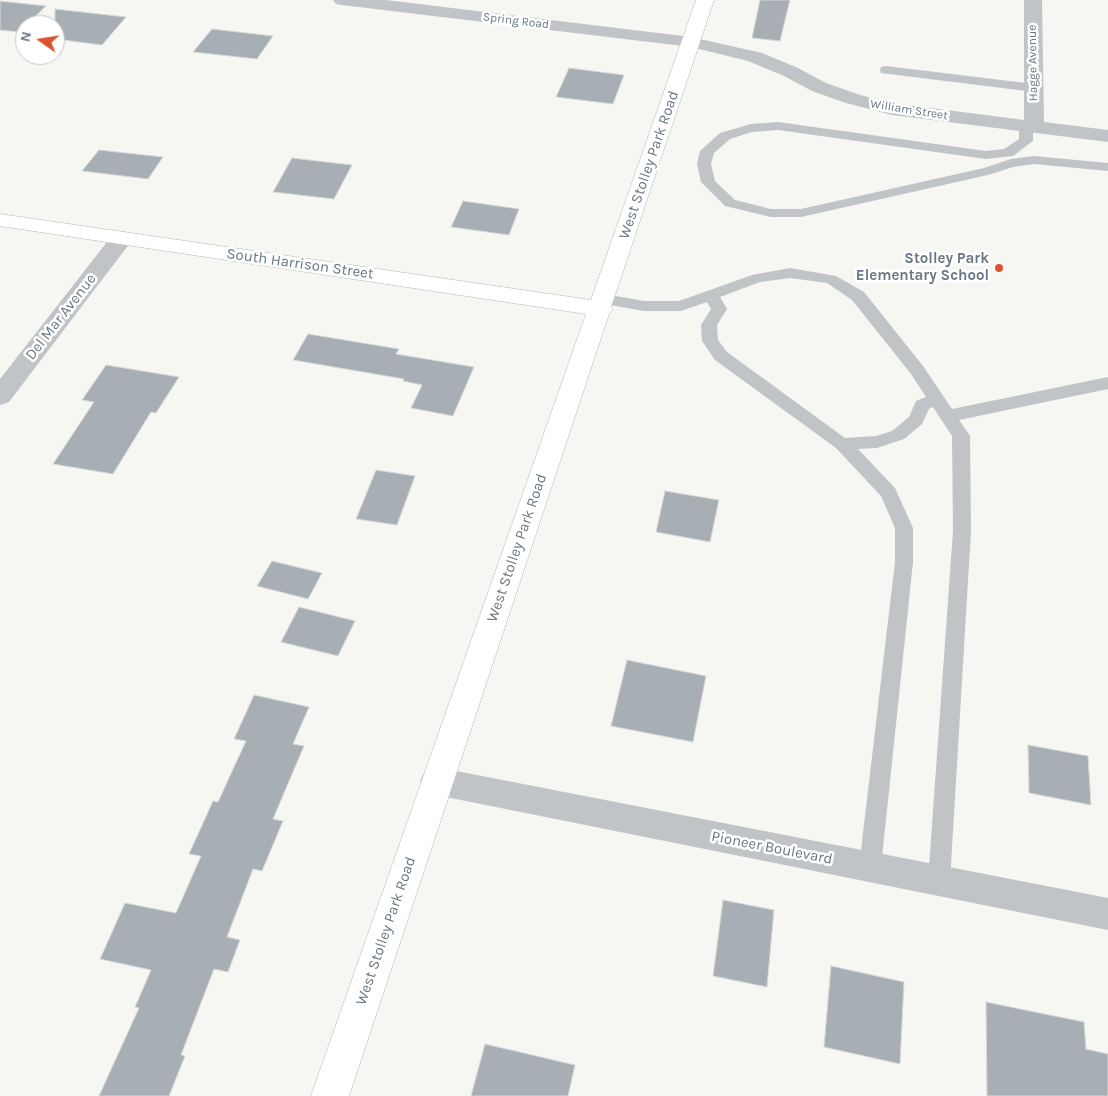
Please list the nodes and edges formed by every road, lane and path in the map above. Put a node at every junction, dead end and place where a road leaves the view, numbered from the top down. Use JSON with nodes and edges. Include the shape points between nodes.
{"nodes":[{"id":1,"x":342,"y":0,"type":"edge"},
{"id":2,"x":705,"y":0,"type":"edge"},
{"id":3,"x":1033,"y":0,"type":"edge"},
{"id":4,"x":691,"y":42,"type":"junction"},
{"id":5,"x":886,"y":70,"type":"dead end"},
{"id":6,"x":1034,"y":88,"type":"junction"},
{"id":7,"x":1030,"y":126,"type":"junction"},
{"id":8,"x":1108,"y":136,"type":"edge"},
{"id":9,"x":1108,"y":167,"type":"edge"},
{"id":10,"x":0,"y":220,"type":"edge"},
{"id":11,"x":122,"y":238,"type":"junction"},
{"id":12,"x":711,"y":296,"type":"junction"},
{"id":13,"x":602,"y":304,"type":"junction"},
{"id":14,"x":1108,"y":383,"type":"edge"},
{"id":15,"x":0,"y":396,"type":"edge"},
{"id":16,"x":937,"y":399,"type":"junction"},
{"id":17,"x":947,"y":416,"type":"junction"},
{"id":18,"x":842,"y":444,"type":"junction"},
{"id":19,"x":436,"y":781,"type":"junction"},
{"id":20,"x":870,"y":867,"type":"junction"},
{"id":21,"x":939,"y":881,"type":"junction"},
{"id":22,"x":1108,"y":914,"type":"edge"},
{"id":23,"x":330,"y":1096,"type":"edge"}],
"edges":[{"from":1,"to":4,"type":"street","name":"Spring Road"},
{"from":2,"to":4,"type":"main road","name":"West Stolley Park Road"},
{"from":3,"to":6,"type":"street","name":"Hagge Avenue"},
{"from":4,"to":7,"type":"street","name":"William Street","via":[[755,57],[819,87],[892,109]]},
{"from":4,"to":13,"type":"main road","name":"West Stolley Park Road"},
{"from":5,"to":6,"type":"lane"},
{"from":6,"to":7,"type":"street","name":"Hagge Avenue"},
{"from":7,"to":8,"type":"street","name":"William Street"},
{"from":7,"to":9,"type":"lane","via":[[1026,141],[1008,153],[986,155],[778,126],[751,128],[725,136],[707,151],[704,164],[708,182],[730,203],[771,214],[801,213],[1011,163],[1034,160]]},
{"from":10,"to":11,"type":"main road","name":"South Harrison Street"},
{"from":11,"to":13,"type":"main road","name":"South Harrison Street"},
{"from":11,"to":15,"type":"street","name":"Del Mar Avenue"},
{"from":12,"to":13,"type":"lane","via":[[681,306]]},
{"from":12,"to":16,"type":"lane","via":[[757,278],[790,273],[832,279],[858,296]]},
{"from":12,"to":18,"type":"lane","via":[[719,309],[709,325],[710,341],[721,356]]},
{"from":13,"to":19,"type":"main road","name":"West Stolley Park Road"},
{"from":14,"to":17,"type":"lane"},
{"from":16,"to":17,"type":"lane"},
{"from":16,"to":18,"type":"lane","via":[[922,405],[916,420],[898,435],[878,442]]},
{"from":17,"to":21,"type":"lane","via":[[961,436],[962,531]]},
{"from":18,"to":20,"type":"lane","via":[[889,493],[904,528],[904,562]]},
{"from":19,"to":20,"type":"street","name":"Pioneer Boulevard"},
{"from":19,"to":23,"type":"main road","name":"West Stolley Park Road"},
{"from":20,"to":21,"type":"street","name":"Pioneer Boulevard"},
{"from":21,"to":22,"type":"street","name":"Pioneer Boulevard"}]}
